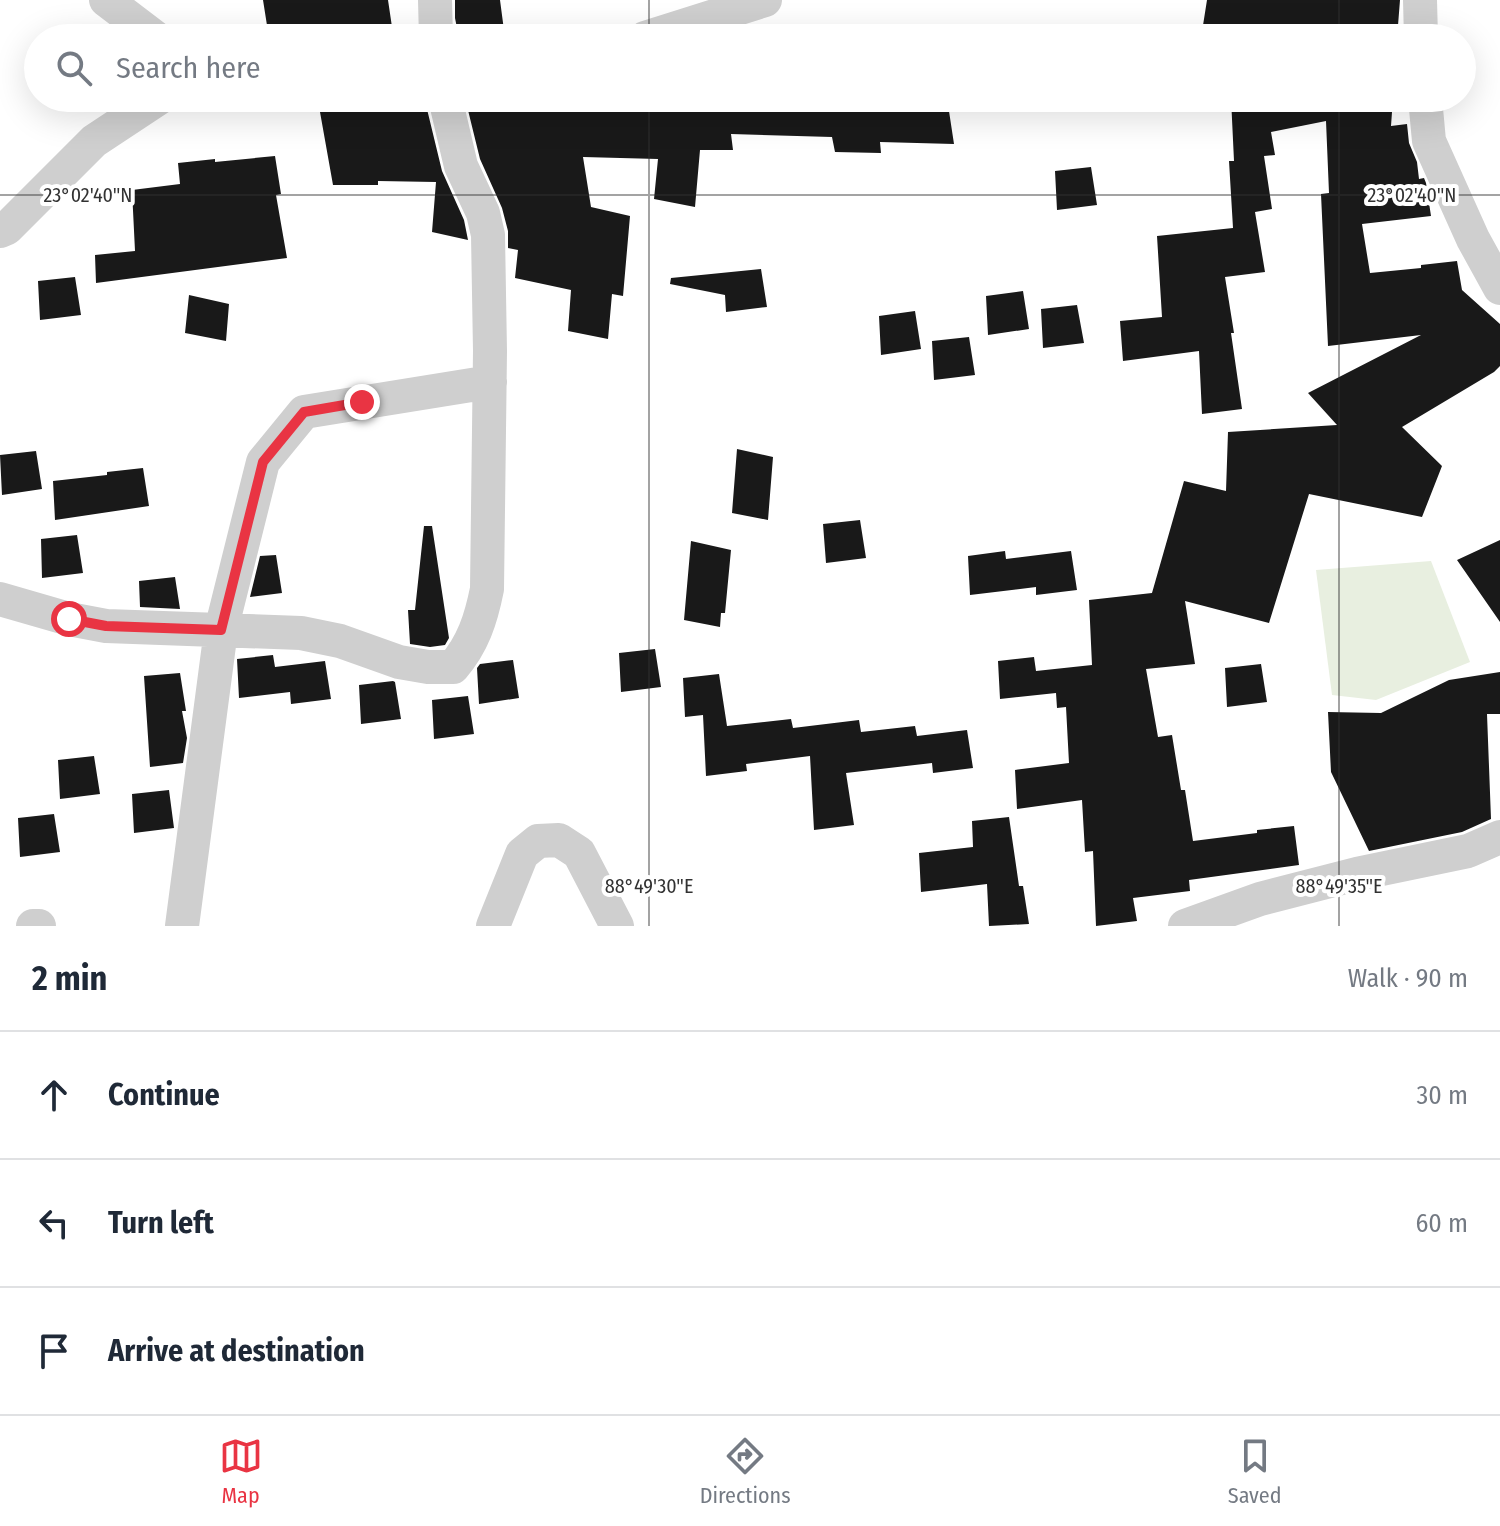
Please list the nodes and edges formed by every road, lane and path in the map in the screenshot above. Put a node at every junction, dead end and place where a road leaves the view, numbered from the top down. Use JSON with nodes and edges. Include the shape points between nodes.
{"nodes":[{"id":1,"x":106,"y":0,"type":"edge"},
{"id":2,"x":435,"y":0,"type":"edge"},
{"id":3,"x":765,"y":0,"type":"edge"},
{"id":4,"x":1420,"y":0,"type":"edge"},
{"id":5,"x":138,"y":24,"type":"edge"},
{"id":6,"x":436,"y":24,"type":"edge"},
{"id":7,"x":689,"y":24,"type":"edge"},
{"id":8,"x":1421,"y":24,"type":"edge"},
{"id":9,"x":138,"y":112,"type":"edge"},
{"id":10,"x":448,"y":112,"type":"edge"},
{"id":11,"x":1426,"y":112,"type":"edge"},
{"id":12,"x":0,"y":231,"type":"edge"},
{"id":13,"x":1500,"y":288,"type":"edge"},
{"id":14,"x":490,"y":382,"type":"junction"},
{"id":15,"x":0,"y":599,"type":"edge"},
{"id":16,"x":221,"y":630,"type":"junction"},
{"id":17,"x":1500,"y":837,"type":"edge"},
{"id":18,"x":33,"y":926,"type":"edge"},
{"id":19,"x":39,"y":926,"type":"edge"},
{"id":20,"x":182,"y":926,"type":"edge"},
{"id":21,"x":493,"y":926,"type":"edge"},
{"id":22,"x":617,"y":926,"type":"edge"},
{"id":23,"x":1185,"y":926,"type":"edge"}],
"edges":[{"from":1,"to":5,"type":"street"},
{"from":2,"to":6,"type":"street"},
{"from":3,"to":7,"type":"street"},
{"from":4,"to":8,"type":"street"},
{"from":9,"to":12,"type":"street","via":[[94,141]]},
{"from":10,"to":14,"type":"street","via":[[461,166],[488,235]]},
{"from":11,"to":13,"type":"street","via":[[1429,141]]},
{"from":14,"to":16,"type":"street","via":[[304,412],[263,462]]},
{"from":14,"to":16,"type":"street","via":[[487,589],[466,652],[453,667],[399,662],[301,633]]},
{"from":15,"to":16,"type":"street","via":[[106,626]]},
{"from":16,"to":20,"type":"street"},
{"from":17,"to":23,"type":"street","via":[[1468,851],[1260,899]]},
{"from":18,"to":19,"type":"street"},
{"from":21,"to":22,"type":"street","via":[[522,854],[538,841],[559,840],[579,853]]}]}
